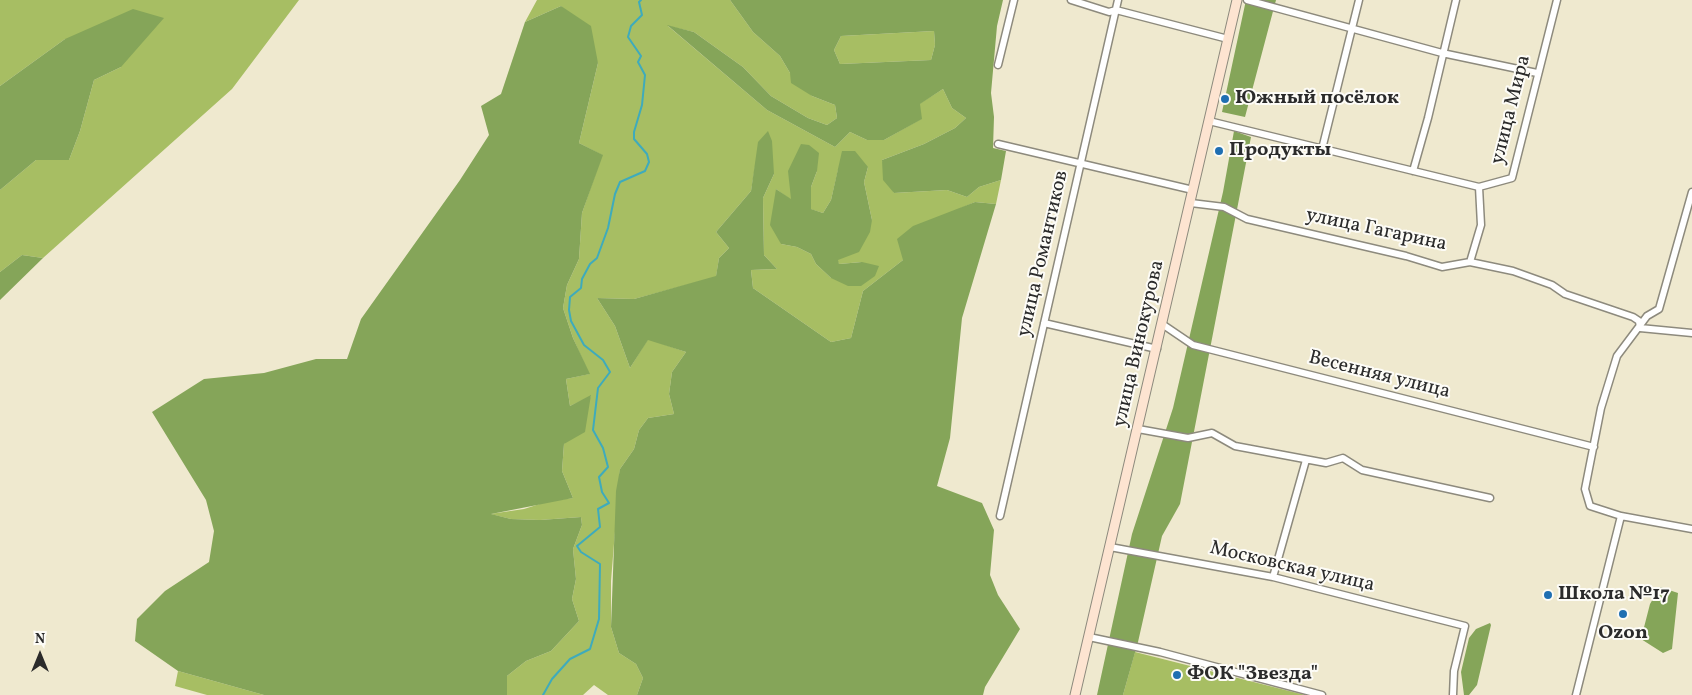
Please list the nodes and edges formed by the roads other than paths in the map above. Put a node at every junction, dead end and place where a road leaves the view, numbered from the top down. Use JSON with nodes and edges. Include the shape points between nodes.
{"nodes":[{"id":1,"x":1014,"y":0,"type":"edge"},
{"id":2,"x":1071,"y":0,"type":"edge"},
{"id":3,"x":1118,"y":0,"type":"edge"},
{"id":4,"x":1237,"y":0,"type":"edge"},
{"id":5,"x":1247,"y":0,"type":"edge"},
{"id":6,"x":1359,"y":0,"type":"edge"},
{"id":7,"x":1456,"y":0,"type":"edge"},
{"id":8,"x":1556,"y":0,"type":"edge"},
{"id":9,"x":1116,"y":10,"type":"junction"},
{"id":10,"x":1352,"y":27,"type":"junction"},
{"id":11,"x":1228,"y":39,"type":"junction"},
{"id":12,"x":1442,"y":53,"type":"junction"},
{"id":13,"x":998,"y":66,"type":"dead end"},
{"id":14,"x":1537,"y":73,"type":"junction"},
{"id":15,"x":1210,"y":121,"type":"junction"},
{"id":16,"x":998,"y":144,"type":"dead end"},
{"id":17,"x":1322,"y":149,"type":"junction"},
{"id":18,"x":1082,"y":163,"type":"junction"},
{"id":19,"x":1412,"y":171,"type":"junction"},
{"id":20,"x":1479,"y":187,"type":"junction"},
{"id":21,"x":1193,"y":190,"type":"junction"},
{"id":22,"x":1692,"y":192,"type":"edge"},
{"id":23,"x":1190,"y":203,"type":"junction"},
{"id":24,"x":1470,"y":262,"type":"junction"},
{"id":25,"x":1044,"y":323,"type":"junction"},
{"id":26,"x":1162,"y":324,"type":"junction"},
{"id":27,"x":1640,"y":328,"type":"junction"},
{"id":28,"x":1692,"y":333,"type":"edge"},
{"id":29,"x":1157,"y":349,"type":"junction"},
{"id":30,"x":1138,"y":429,"type":"junction"},
{"id":31,"x":1594,"y":447,"type":"junction"},
{"id":32,"x":1306,"y":460,"type":"junction"},
{"id":33,"x":1490,"y":498,"type":"dead end"},
{"id":34,"x":1000,"y":516,"type":"dead end"},
{"id":35,"x":1622,"y":516,"type":"junction"},
{"id":36,"x":1692,"y":529,"type":"edge"},
{"id":37,"x":1110,"y":547,"type":"junction"},
{"id":38,"x":1273,"y":577,"type":"junction"},
{"id":39,"x":1089,"y":637,"type":"junction"},
{"id":40,"x":1075,"y":695,"type":"edge"},
{"id":41,"x":1322,"y":695,"type":"edge"},
{"id":42,"x":1453,"y":695,"type":"edge"},
{"id":43,"x":1576,"y":695,"type":"edge"}],
"edges":[{"from":1,"to":13,"type":"street"},
{"from":2,"to":9,"type":"street","via":[[1109,12]]},
{"from":3,"to":9,"type":"street","name":"улица Романтиков"},
{"from":4,"to":11,"type":"main road","name":"улица Винокурова"},
{"from":5,"to":10,"type":"street"},
{"from":6,"to":10,"type":"street"},
{"from":7,"to":12,"type":"street"},
{"from":8,"to":14,"type":"street","name":"улица Мира"},
{"from":9,"to":11,"type":"street"},
{"from":9,"to":18,"type":"street","name":"улица Романтиков"},
{"from":10,"to":12,"type":"street"},
{"from":10,"to":17,"type":"street"},
{"from":11,"to":15,"type":"main road","name":"улица Винокурова"},
{"from":12,"to":14,"type":"street"},
{"from":12,"to":19,"type":"street"},
{"from":14,"to":20,"type":"street","name":"улица Мира","via":[[1512,178]]},
{"from":15,"to":17,"type":"street"},
{"from":15,"to":21,"type":"main road","name":"улица Винокурова"},
{"from":16,"to":18,"type":"street"},
{"from":17,"to":19,"type":"street"},
{"from":18,"to":21,"type":"street"},
{"from":18,"to":25,"type":"street","name":"улица Романтиков"},
{"from":19,"to":20,"type":"street"},
{"from":20,"to":24,"type":"street","name":"улица Мира","via":[[1481,225]]},
{"from":21,"to":23,"type":"main road","name":"улица Винокурова"},
{"from":22,"to":27,"type":"street","via":[[1659,309],[1647,316]]},
{"from":23,"to":24,"type":"street","name":"улица Гагарина","via":[[1224,207],[1247,219],[1442,267]]},
{"from":23,"to":26,"type":"main road","name":"улица Винокурова"},
{"from":24,"to":27,"type":"street","name":"улица Гагарина","via":[[1513,271],[1552,285],[1565,294],[1633,317],[1639,321]]},
{"from":25,"to":29,"type":"street"},
{"from":25,"to":34,"type":"street","name":"улица Романтиков"},
{"from":26,"to":29,"type":"main road","name":"улица Винокурова"},
{"from":26,"to":31,"type":"street","name":"Весенняя улица","via":[[1193,345]]},
{"from":27,"to":28,"type":"street"},
{"from":27,"to":31,"type":"street","via":[[1617,356],[1608,379]]},
{"from":29,"to":30,"type":"main road","name":"улица Винокурова"},
{"from":30,"to":32,"type":"street","via":[[1188,438],[1212,433],[1235,446]]},
{"from":30,"to":37,"type":"main road","name":"улица Винокурова"},
{"from":31,"to":35,"type":"street","via":[[1585,489],[1590,506]]},
{"from":32,"to":33,"type":"street","via":[[1326,462],[1343,458],[1362,470]]},
{"from":32,"to":38,"type":"street"},
{"from":35,"to":36,"type":"street"},
{"from":35,"to":43,"type":"street"},
{"from":37,"to":38,"type":"street","name":"Московская улица"},
{"from":37,"to":39,"type":"main road","name":"улица Винокурова"},
{"from":38,"to":42,"type":"street","name":"Московская улица","via":[[1465,626],[1454,671]]},
{"from":39,"to":40,"type":"main road","name":"улица Винокурова"},
{"from":39,"to":41,"type":"street","via":[[1160,652]]}]}
